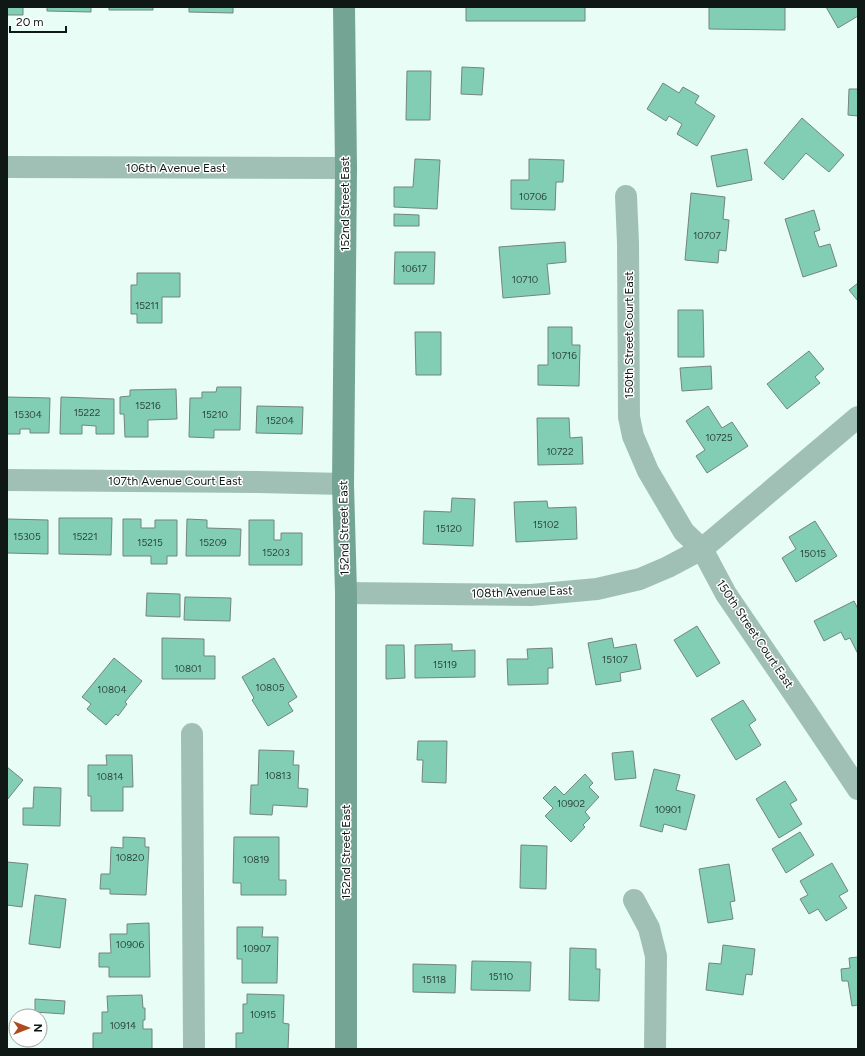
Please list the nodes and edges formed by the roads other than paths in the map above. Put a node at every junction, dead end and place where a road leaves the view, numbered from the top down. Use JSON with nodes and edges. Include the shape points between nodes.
{"nodes":[{"id":1,"x":344,"y":7,"type":"edge"},
{"id":2,"x":7,"y":167,"type":"edge"},
{"id":3,"x":346,"y":168,"type":"junction"},
{"id":4,"x":626,"y":196,"type":"dead end"},
{"id":5,"x":858,"y":417,"type":"edge"},
{"id":6,"x":7,"y":480,"type":"edge"},
{"id":7,"x":343,"y":484,"type":"junction"},
{"id":8,"x":702,"y":549,"type":"junction"},
{"id":9,"x":346,"y":593,"type":"junction"},
{"id":10,"x":192,"y":734,"type":"dead end"},
{"id":11,"x":858,"y":789,"type":"edge"},
{"id":12,"x":634,"y":900,"type":"dead end"},
{"id":13,"x":194,"y":1049,"type":"edge"},
{"id":14,"x":346,"y":1049,"type":"edge"},
{"id":15,"x":655,"y":1049,"type":"edge"}],
"edges":[{"from":1,"to":3,"type":"main road","name":"152nd Street East"},
{"from":2,"to":3,"type":"street","name":"106th Avenue East"},
{"from":3,"to":7,"type":"main road","name":"152nd Street East"},
{"from":4,"to":8,"type":"street","name":"150th Street Court East","via":[[629,417],[633,436],[648,472],[684,532]]},
{"from":5,"to":8,"type":"street","name":"108th Avenue East"},
{"from":6,"to":7,"type":"street","name":"107th Avenue Court East"},
{"from":7,"to":9,"type":"main road","name":"152nd Street East"},
{"from":8,"to":9,"type":"street","name":"108th Avenue East","via":[[640,579],[597,589],[531,595]]},
{"from":8,"to":11,"type":"street","name":"150th Street Court East","via":[[726,594]]},
{"from":9,"to":14,"type":"main road","name":"152nd Street East"},
{"from":10,"to":13,"type":"street"},
{"from":12,"to":15,"type":"street","via":[[649,928],[656,956]]}]}
